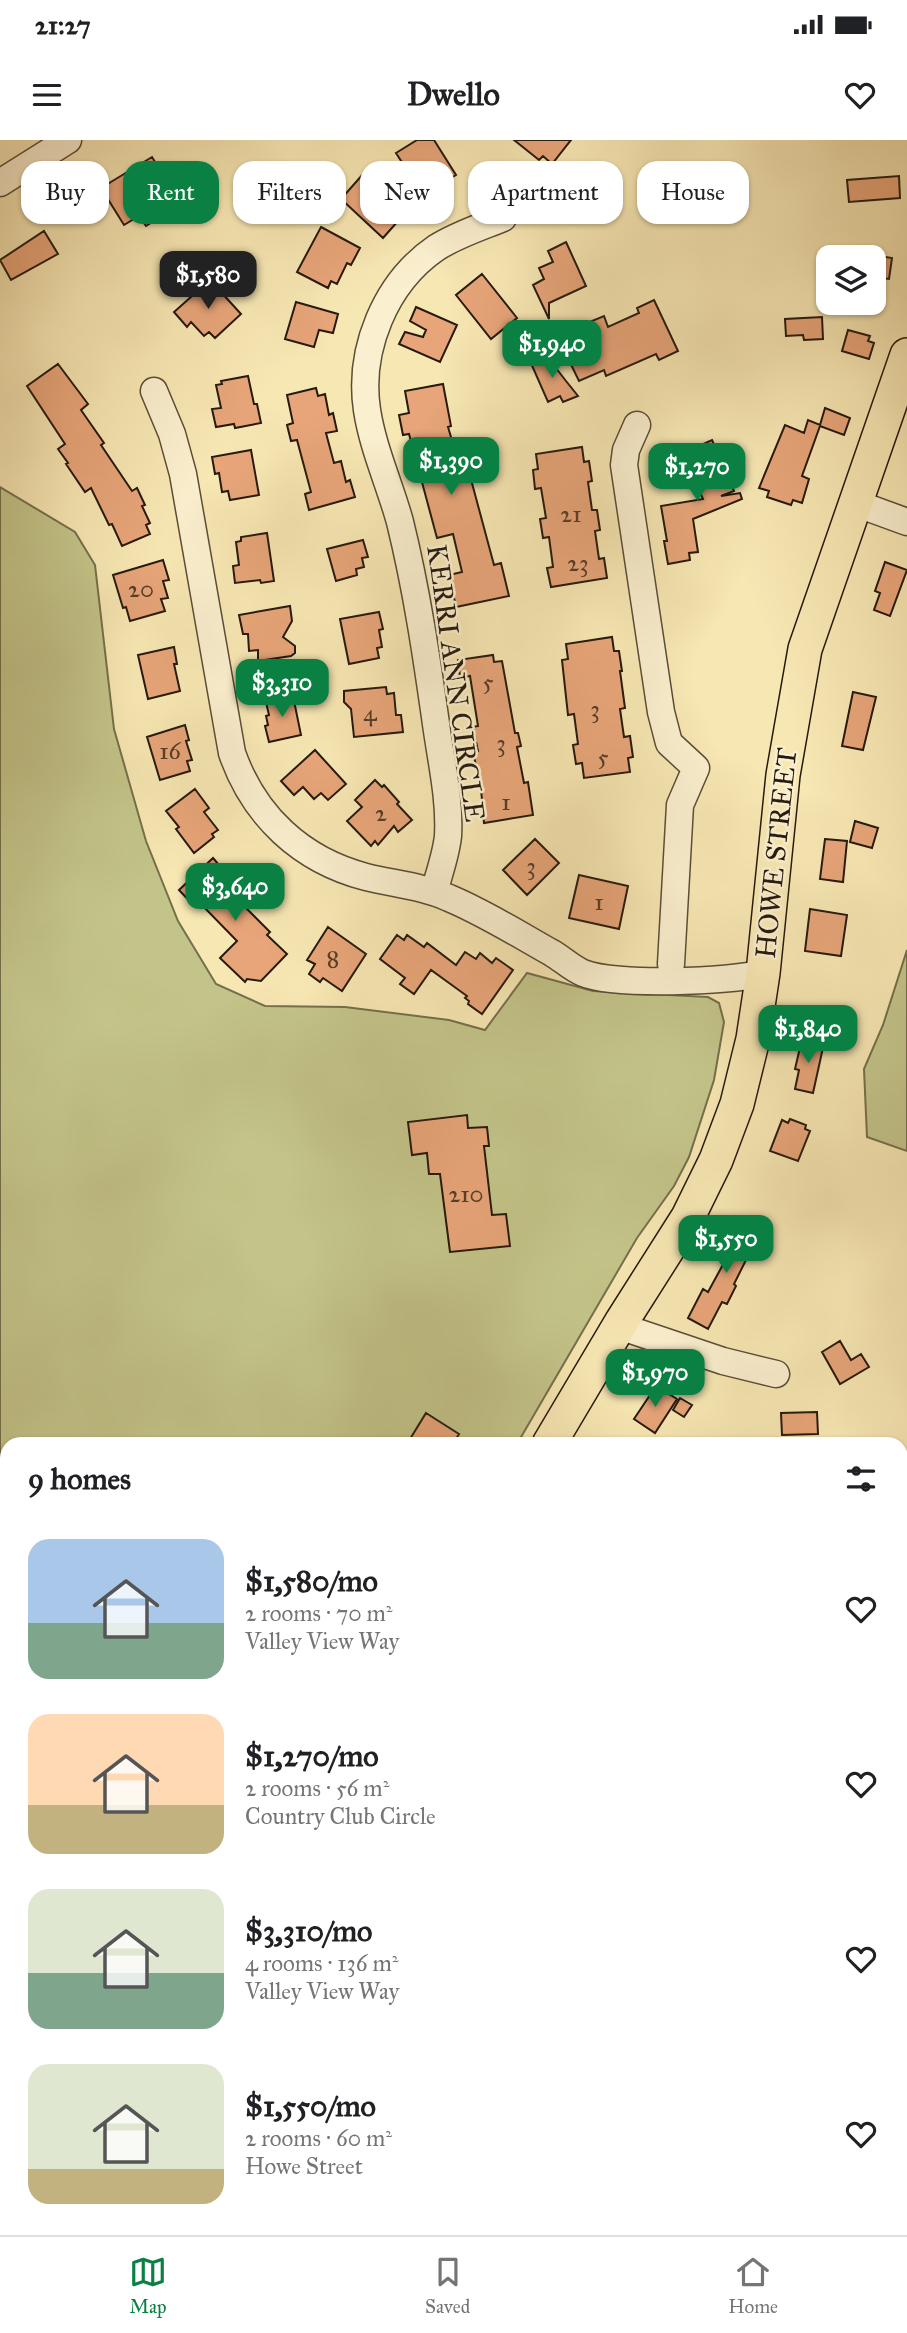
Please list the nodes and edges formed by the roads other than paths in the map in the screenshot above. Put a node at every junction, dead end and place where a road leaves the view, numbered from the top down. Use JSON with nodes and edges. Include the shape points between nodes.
{"nodes":[{"id":1,"x":68,"y":140,"type":"edge"},
{"id":2,"x":0,"y":183,"type":"edge"},
{"id":3,"x":490,"y":224,"type":"edge"},
{"id":4,"x":907,"y":355,"type":"edge"},
{"id":5,"x":154,"y":391,"type":"dead end"},
{"id":6,"x":637,"y":425,"type":"dead end"},
{"id":7,"x":855,"y":503,"type":"junction"},
{"id":8,"x":907,"y":522,"type":"edge"},
{"id":9,"x":434,"y":892,"type":"junction"},
{"id":10,"x":567,"y":962,"type":"junction"},
{"id":11,"x":671,"y":964,"type":"junction"},
{"id":12,"x":763,"y":973,"type":"junction"},
{"id":13,"x":619,"y":1326,"type":"junction"},
{"id":14,"x":776,"y":1374,"type":"dead end"},
{"id":15,"x":554,"y":1437,"type":"edge"}],
"edges":[{"from":1,"to":2,"type":"street"},
{"from":3,"to":9,"type":"street","name":"KERRI ANN CIRCLE","via":[[438,247],[406,276],[382,312],[366,368],[370,426],[399,520],[421,619],[447,804],[447,842]]},
{"from":4,"to":7,"type":"main road","name":"HOWE STREET"},
{"from":5,"to":9,"type":"street","via":[[183,474],[227,738],[243,781],[274,825],[316,858],[344,871]]},
{"from":6,"to":11,"type":"street","via":[[624,465],[661,712],[669,743],[696,768],[680,806]]},
{"from":7,"to":8,"type":"street"},
{"from":7,"to":12,"type":"main road","name":"HOWE STREET","via":[[805,649],[793,708]]},
{"from":9,"to":10,"type":"street","via":[[495,920]]},
{"from":10,"to":11,"type":"street","via":[[582,958]]},
{"from":10,"to":12,"type":"street","via":[[582,973],[628,980],[730,980]]},
{"from":11,"to":12,"type":"street","via":[[738,964]]},
{"from":12,"to":13,"type":"main road","name":"HOWE STREET","via":[[745,1073],[726,1134],[688,1217]]},
{"from":13,"to":14,"type":"street"},
{"from":13,"to":15,"type":"main road","name":"HOWE STREET"}]}
